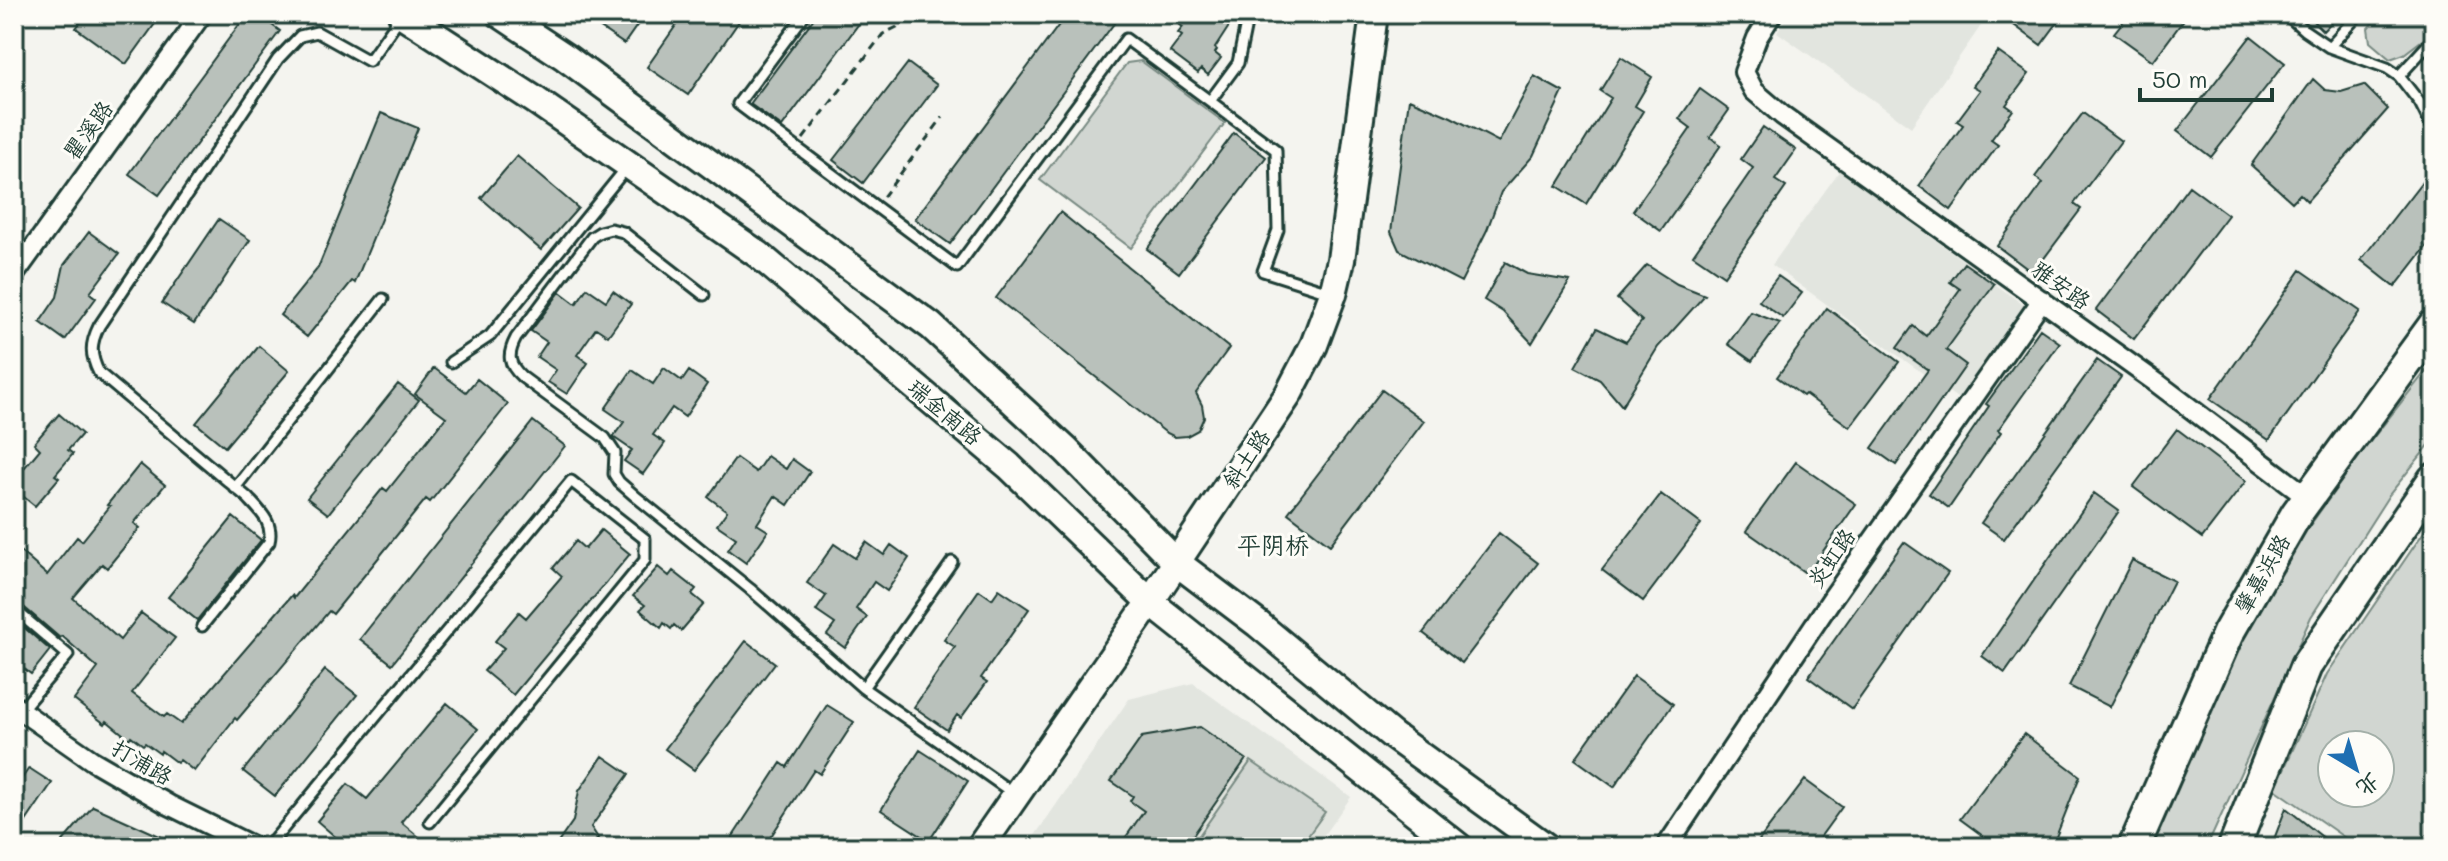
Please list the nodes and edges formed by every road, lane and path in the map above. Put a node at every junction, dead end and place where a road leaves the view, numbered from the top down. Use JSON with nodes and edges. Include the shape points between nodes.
{"nodes":[{"id":1,"x":202,"y":14,"type":"edge"},
{"id":2,"x":402,"y":14,"type":"edge"},
{"id":3,"x":500,"y":14,"type":"edge"},
{"id":4,"x":805,"y":14,"type":"edge"},
{"id":5,"x":907,"y":14,"type":"edge"},
{"id":6,"x":1248,"y":14,"type":"edge"},
{"id":7,"x":1374,"y":14,"type":"edge"},
{"id":8,"x":1772,"y":14,"type":"edge"},
{"id":9,"x":2286,"y":14,"type":"edge"},
{"id":10,"x":2359,"y":14,"type":"edge"},
{"id":11,"x":2434,"y":38,"type":"edge"},
{"id":12,"x":2329,"y":47,"type":"junction"},
{"id":13,"x":2399,"y":76,"type":"junction"},
{"id":14,"x":1210,"y":101,"type":"junction"},
{"id":15,"x":943,"y":117,"type":"dead end"},
{"id":16,"x":2434,"y":131,"type":"edge"},
{"id":17,"x":796,"y":148,"type":"junction"},
{"id":18,"x":628,"y":166,"type":"junction"},
{"id":19,"x":876,"y":206,"type":"junction"},
{"id":20,"x":14,"y":275,"type":"edge"},
{"id":21,"x":1333,"y":294,"type":"junction"},
{"id":22,"x":704,"y":295,"type":"dead end"},
{"id":23,"x":383,"y":299,"type":"dead end"},
{"id":24,"x":2042,"y":300,"type":"junction"},
{"id":25,"x":2434,"y":325,"type":"edge"},
{"id":26,"x":451,"y":362,"type":"dead end"},
{"id":27,"x":2434,"y":479,"type":"edge"},
{"id":28,"x":235,"y":488,"type":"junction"},
{"id":29,"x":2309,"y":498,"type":"junction"},
{"id":30,"x":952,"y":562,"type":"dead end"},
{"id":31,"x":1176,"y":562,"type":"junction"},
{"id":32,"x":1150,"y":602,"type":"junction"},
{"id":33,"x":14,"y":609,"type":"edge"},
{"id":34,"x":202,"y":626,"type":"dead end"},
{"id":35,"x":863,"y":688,"type":"junction"},
{"id":36,"x":17,"y":708,"type":"edge"},
{"id":37,"x":1016,"y":795,"type":"junction"},
{"id":38,"x":430,"y":822,"type":"dead end"},
{"id":39,"x":240,"y":844,"type":"edge"},
{"id":40,"x":268,"y":847,"type":"edge"},
{"id":41,"x":980,"y":847,"type":"edge"},
{"id":42,"x":1459,"y":847,"type":"edge"},
{"id":43,"x":1546,"y":847,"type":"edge"},
{"id":44,"x":1666,"y":847,"type":"edge"},
{"id":45,"x":2134,"y":847,"type":"edge"},
{"id":46,"x":2234,"y":847,"type":"edge"}],
"edges":[{"from":1,"to":20,"type":"street","name":"瞿溪路"},
{"from":2,"to":18,"type":"main road","name":"瑞金南路"},
{"from":2,"to":28,"type":"lane","via":[[369,61],[317,32],[300,36],[278,59],[92,342],[99,373]]},
{"from":3,"to":31,"type":"main road","via":[[931,326],[1066,450]]},
{"from":4,"to":17,"type":"lane","via":[[738,104]]},
{"from":5,"to":17,"type":"path","via":[[883,34]]},
{"from":6,"to":14,"type":"lane","via":[[1238,63]]},
{"from":7,"to":21,"type":"main road","name":"斜土路"},
{"from":8,"to":24,"type":"street","name":"雅安路","via":[[1744,72],[1754,91]]},
{"from":9,"to":12,"type":"lane"},
{"from":10,"to":12,"type":"lane"},
{"from":11,"to":13,"type":"lane"},
{"from":12,"to":13,"type":"lane"},
{"from":13,"to":16,"type":"lane"},
{"from":14,"to":19,"type":"lane","via":[[1126,39],[957,267]]},
{"from":14,"to":21,"type":"lane","via":[[1276,150],[1278,230],[1263,271]]},
{"from":15,"to":19,"type":"path"},
{"from":17,"to":19,"type":"lane"},
{"from":18,"to":26,"type":"lane","via":[[490,336]]},
{"from":18,"to":32,"type":"main road","name":"瑞金南路","via":[[771,265],[1009,466]]},
{"from":21,"to":31,"type":"main road","name":"斜土路","via":[[1288,395]]},
{"from":22,"to":35,"type":"lane","via":[[631,237],[611,229],[600,232],[516,338],[509,361],[522,377],[605,438],[615,453],[619,482]]},
{"from":23,"to":28,"type":"lane"},
{"from":24,"to":29,"type":"street","name":"雅安路"},
{"from":24,"to":44,"type":"street","name":"炎虹路"},
{"from":25,"to":29,"type":"main road","name":"肇嘉浜路"},
{"from":27,"to":46,"type":"main road","via":[[2306,666]]},
{"from":28,"to":34,"type":"lane","via":[[260,510],[271,533],[269,542]]},
{"from":29,"to":45,"type":"main road","name":"肇嘉浜路","via":[[2228,633]]},
{"from":30,"to":35,"type":"lane"},
{"from":31,"to":32,"type":"main road","name":"斜土路"},
{"from":31,"to":43,"type":"main road","via":[[1393,736]]},
{"from":32,"to":37,"type":"main road","name":"斜土路"},
{"from":32,"to":42,"type":"main road","name":"瑞金南路"},
{"from":33,"to":36,"type":"lane","via":[[68,655]]},
{"from":35,"to":37,"type":"lane"},
{"from":36,"to":39,"type":"street","name":"打浦路","via":[[93,761]]},
{"from":37,"to":41,"type":"main road","name":"斜土路"},
{"from":38,"to":40,"type":"lane","via":[[645,560],[645,539],[571,481]]}]}
